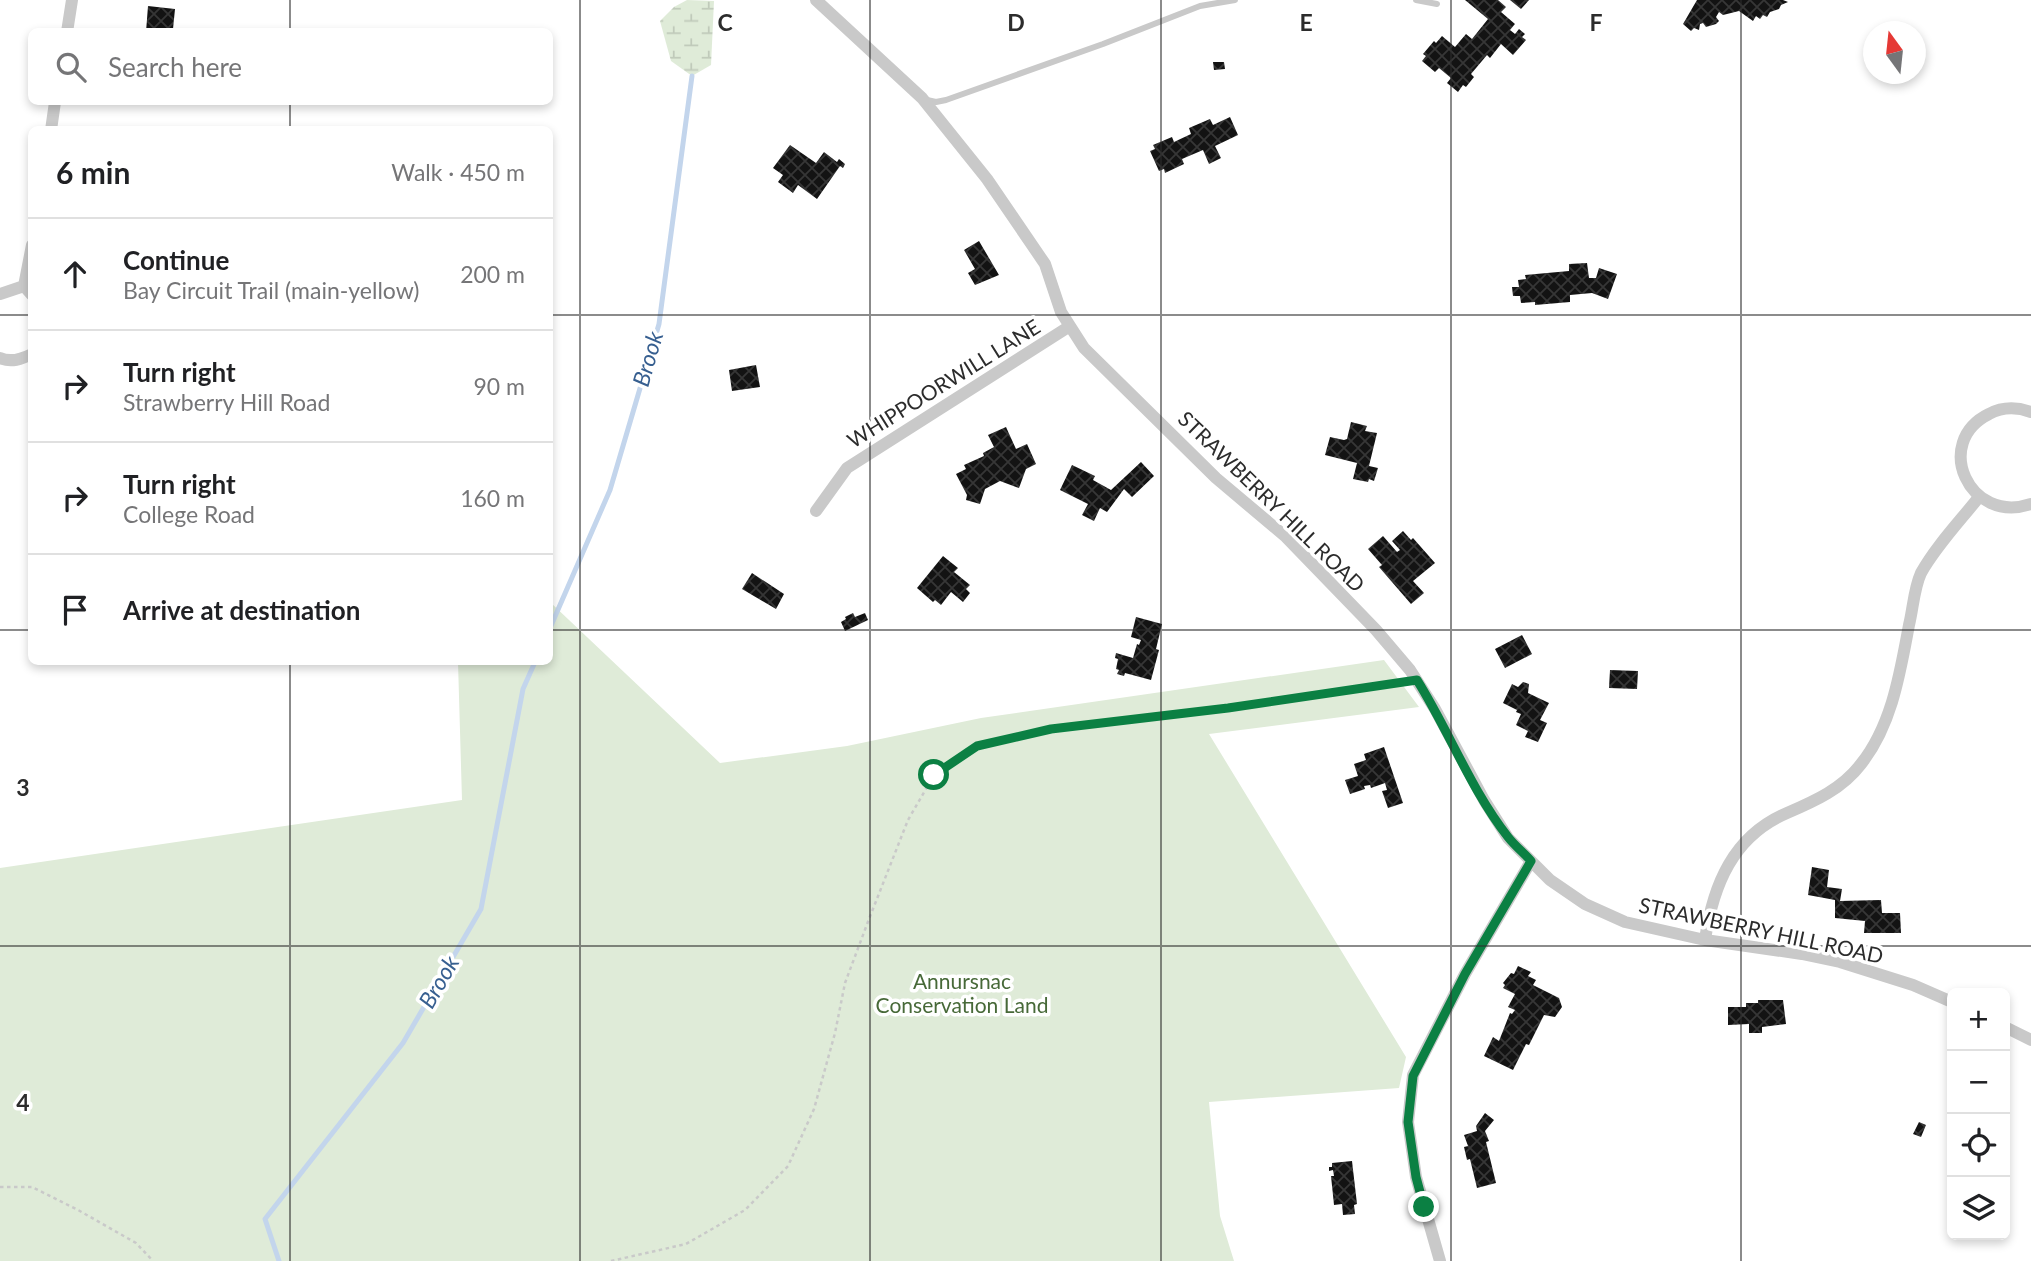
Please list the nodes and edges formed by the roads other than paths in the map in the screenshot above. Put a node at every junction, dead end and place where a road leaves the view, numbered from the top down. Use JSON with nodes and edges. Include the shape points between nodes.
{"nodes":[{"id":1,"x":72,"y":0,"type":"edge"},
{"id":2,"x":816,"y":0,"type":"edge"},
{"id":3,"x":1235,"y":0,"type":"edge"},
{"id":4,"x":1416,"y":0,"type":"edge"},
{"id":5,"x":1437,"y":4,"type":"dead end"},
{"id":6,"x":68,"y":28,"type":"edge"},
{"id":7,"x":922,"y":98,"type":"junction"},
{"id":8,"x":55,"y":105,"type":"edge"},
{"id":9,"x":52,"y":126,"type":"edge"},
{"id":10,"x":28,"y":290,"type":"edge"},
{"id":11,"x":0,"y":294,"type":"edge"},
{"id":12,"x":1070,"y":326,"type":"junction"},
{"id":13,"x":28,"y":356,"type":"edge"},
{"id":14,"x":0,"y":358,"type":"edge"},
{"id":15,"x":2031,"y":412,"type":"edge"},
{"id":16,"x":1979,"y":497,"type":"junction"},
{"id":17,"x":2031,"y":504,"type":"edge"},
{"id":18,"x":816,"y":511,"type":"dead end"},
{"id":19,"x":1417,"y":680,"type":"junction"},
{"id":20,"x":1228,"y":708,"type":"road end"},
{"id":21,"x":1531,"y":861,"type":"junction"},
{"id":22,"x":1705,"y":940,"type":"junction"},
{"id":23,"x":1947,"y":1000,"type":"edge"},
{"id":24,"x":2010,"y":1030,"type":"edge"},
{"id":25,"x":2031,"y":1040,"type":"edge"},
{"id":26,"x":1440,"y":1261,"type":"edge"}],
"edges":[{"from":1,"to":6,"type":"street"},
{"from":2,"to":7,"type":"street","name":"STRAWBERRY HILL ROAD"},
{"from":3,"to":7,"type":"lane","via":[[1200,6],[946,100]]},
{"from":4,"to":5,"type":"lane"},
{"from":7,"to":12,"type":"street","name":"STRAWBERRY HILL ROAD","via":[[1026,234],[1045,264]]},
{"from":8,"to":9,"type":"street"},
{"from":10,"to":11,"type":"street"},
{"from":12,"to":18,"type":"street","name":"WHIPPOORWILL LANE","via":[[847,468]]},
{"from":12,"to":19,"type":"street","name":"STRAWBERRY HILL ROAD","via":[[1115,380],[1216,478],[1286,537],[1376,630]]},
{"from":13,"to":14,"type":"street"},
{"from":15,"to":16,"type":"street","via":[[2000,409],[1970,429],[1962,446],[1961,465]]},
{"from":16,"to":17,"type":"street","via":[[2004,508]]},
{"from":16,"to":22,"type":"street","via":[[1921,575],[1892,701],[1878,740],[1835,790],[1758,829],[1741,845],[1718,883]]},
{"from":19,"to":20,"type":"lane"},
{"from":19,"to":21,"type":"street","name":"STRAWBERRY HILL ROAD","via":[[1484,800],[1508,838]]},
{"from":21,"to":22,"type":"street","name":"STRAWBERRY HILL ROAD","via":[[1584,904],[1625,922]]},
{"from":21,"to":26,"type":"street","via":[[1413,1076],[1408,1122],[1416,1177]]},
{"from":22,"to":23,"type":"street","name":"STRAWBERRY HILL ROAD","via":[[1840,962]]},
{"from":24,"to":25,"type":"street"}]}
